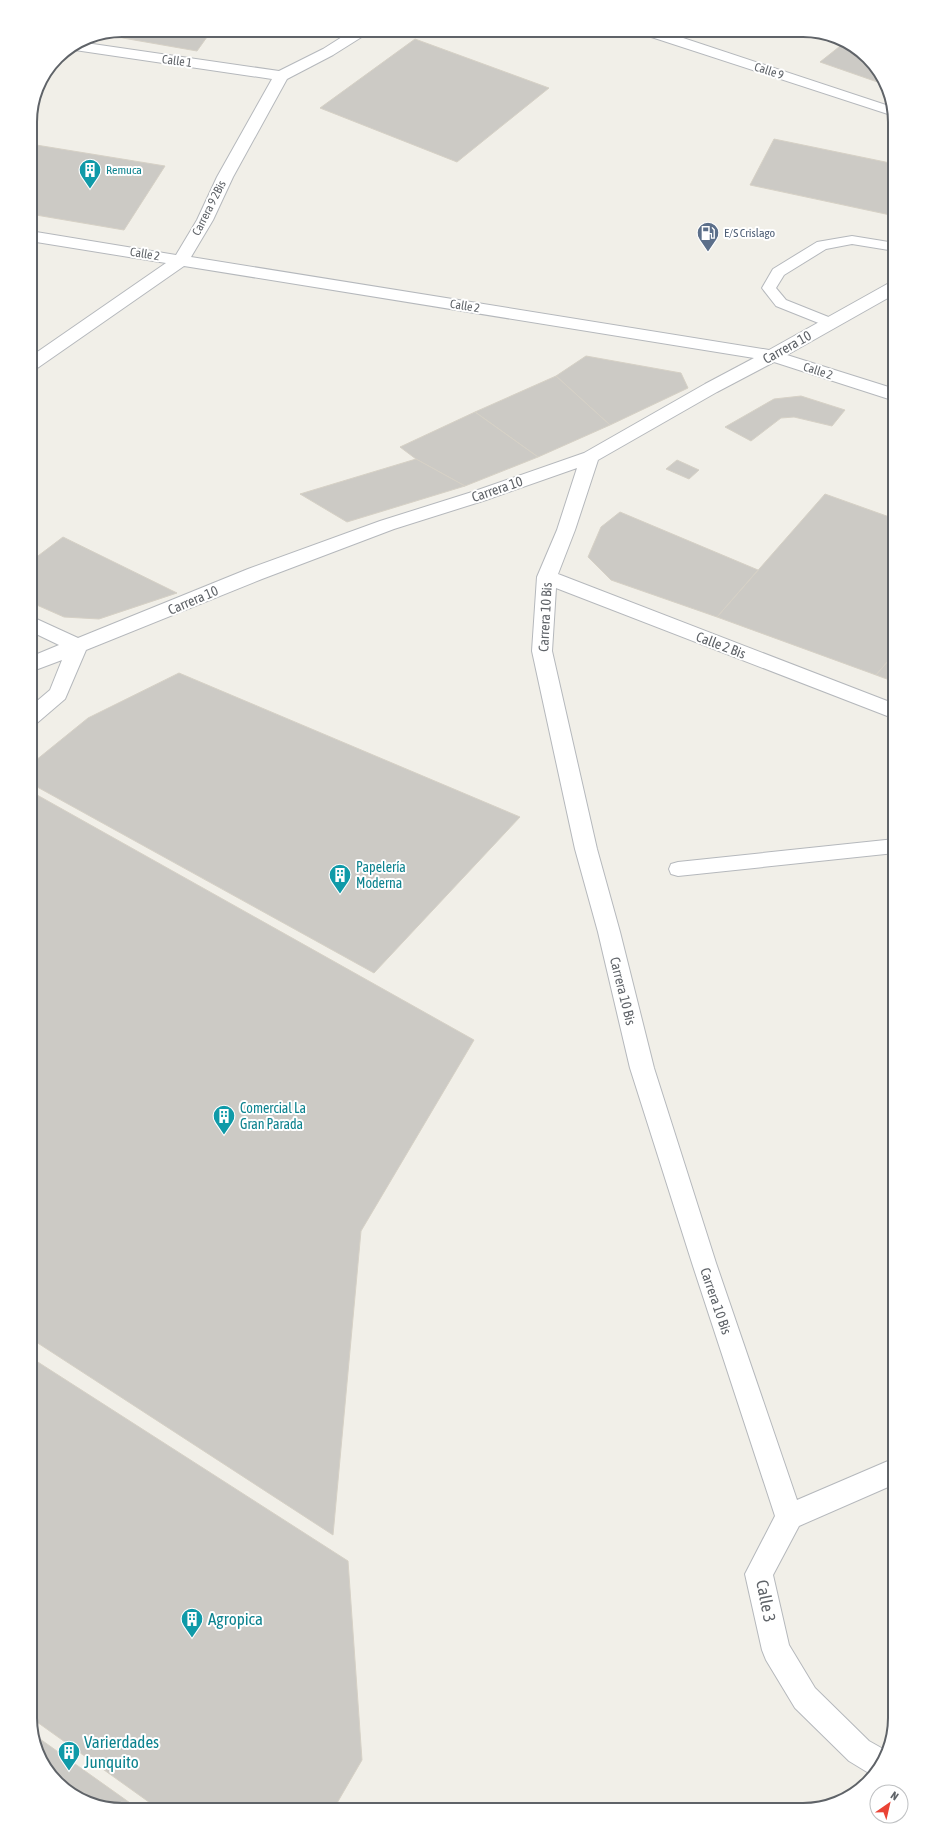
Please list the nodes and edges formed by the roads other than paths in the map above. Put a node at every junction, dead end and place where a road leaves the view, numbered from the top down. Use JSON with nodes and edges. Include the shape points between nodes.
{"nodes":[{"id":1,"x":352,"y":37,"type":"edge"},
{"id":2,"x":665,"y":37,"type":"edge"},
{"id":3,"x":82,"y":47,"type":"edge"},
{"id":4,"x":282,"y":76,"type":"junction"},
{"id":5,"x":887,"y":110,"type":"edge"},
{"id":6,"x":37,"y":237,"type":"edge"},
{"id":7,"x":888,"y":246,"type":"edge"},
{"id":8,"x":181,"y":260,"type":"junction"},
{"id":9,"x":888,"y":291,"type":"edge"},
{"id":10,"x":831,"y":322,"type":"junction"},
{"id":11,"x":772,"y":356,"type":"junction"},
{"id":12,"x":37,"y":360,"type":"edge"},
{"id":13,"x":888,"y":393,"type":"edge"},
{"id":14,"x":590,"y":457,"type":"junction"},
{"id":15,"x":547,"y":577,"type":"junction"},
{"id":16,"x":37,"y":626,"type":"edge"},
{"id":17,"x":78,"y":646,"type":"junction"},
{"id":18,"x":37,"y":663,"type":"edge"},
{"id":19,"x":888,"y":709,"type":"edge"},
{"id":20,"x":37,"y":712,"type":"edge"},
{"id":21,"x":888,"y":847,"type":"edge"},
{"id":22,"x":678,"y":869,"type":"dead end"},
{"id":23,"x":888,"y":1474,"type":"edge"},
{"id":24,"x":790,"y":1517,"type":"junction"},
{"id":25,"x":876,"y":1761,"type":"edge"}],
"edges":[{"from":1,"to":4,"type":"street"},
{"from":2,"to":5,"type":"street","name":"Calle 9"},
{"from":3,"to":4,"type":"street","name":"Calle 1"},
{"from":4,"to":8,"type":"street","name":"Carrera 9 2Bis"},
{"from":6,"to":8,"type":"street","name":"Calle 2"},
{"from":7,"to":10,"type":"lane","via":[[852,240],[822,245],[778,272],[769,288],[781,303]]},
{"from":8,"to":11,"type":"street","name":"Calle 2"},
{"from":8,"to":12,"type":"street","name":"Carrera 9 2Bis"},
{"from":9,"to":10,"type":"street","name":"Carrera 10"},
{"from":10,"to":11,"type":"street","name":"Carrera 10"},
{"from":11,"to":13,"type":"street","name":"Calle 2"},
{"from":11,"to":14,"type":"street","name":"Carrera 10"},
{"from":14,"to":15,"type":"street","name":"Carrera 10 Bis","via":[[566,530]]},
{"from":14,"to":17,"type":"street","name":"Carrera 10","via":[[387,525],[255,574]]},
{"from":15,"to":19,"type":"street","name":"Calle 2 Bis"},
{"from":15,"to":24,"type":"street","name":"Carrera 10 Bis","via":[[542,651],[586,849],[642,1068],[704,1264]]},
{"from":16,"to":17,"type":"street"},
{"from":17,"to":18,"type":"street","name":"Carrera 10"},
{"from":17,"to":20,"type":"street","via":[[58,694]]},
{"from":21,"to":22,"type":"lane"},
{"from":23,"to":24,"type":"street"},
{"from":24,"to":25,"type":"street","name":"Calle 3","via":[[759,1574],[776,1650],[805,1698],[859,1751]]}]}
